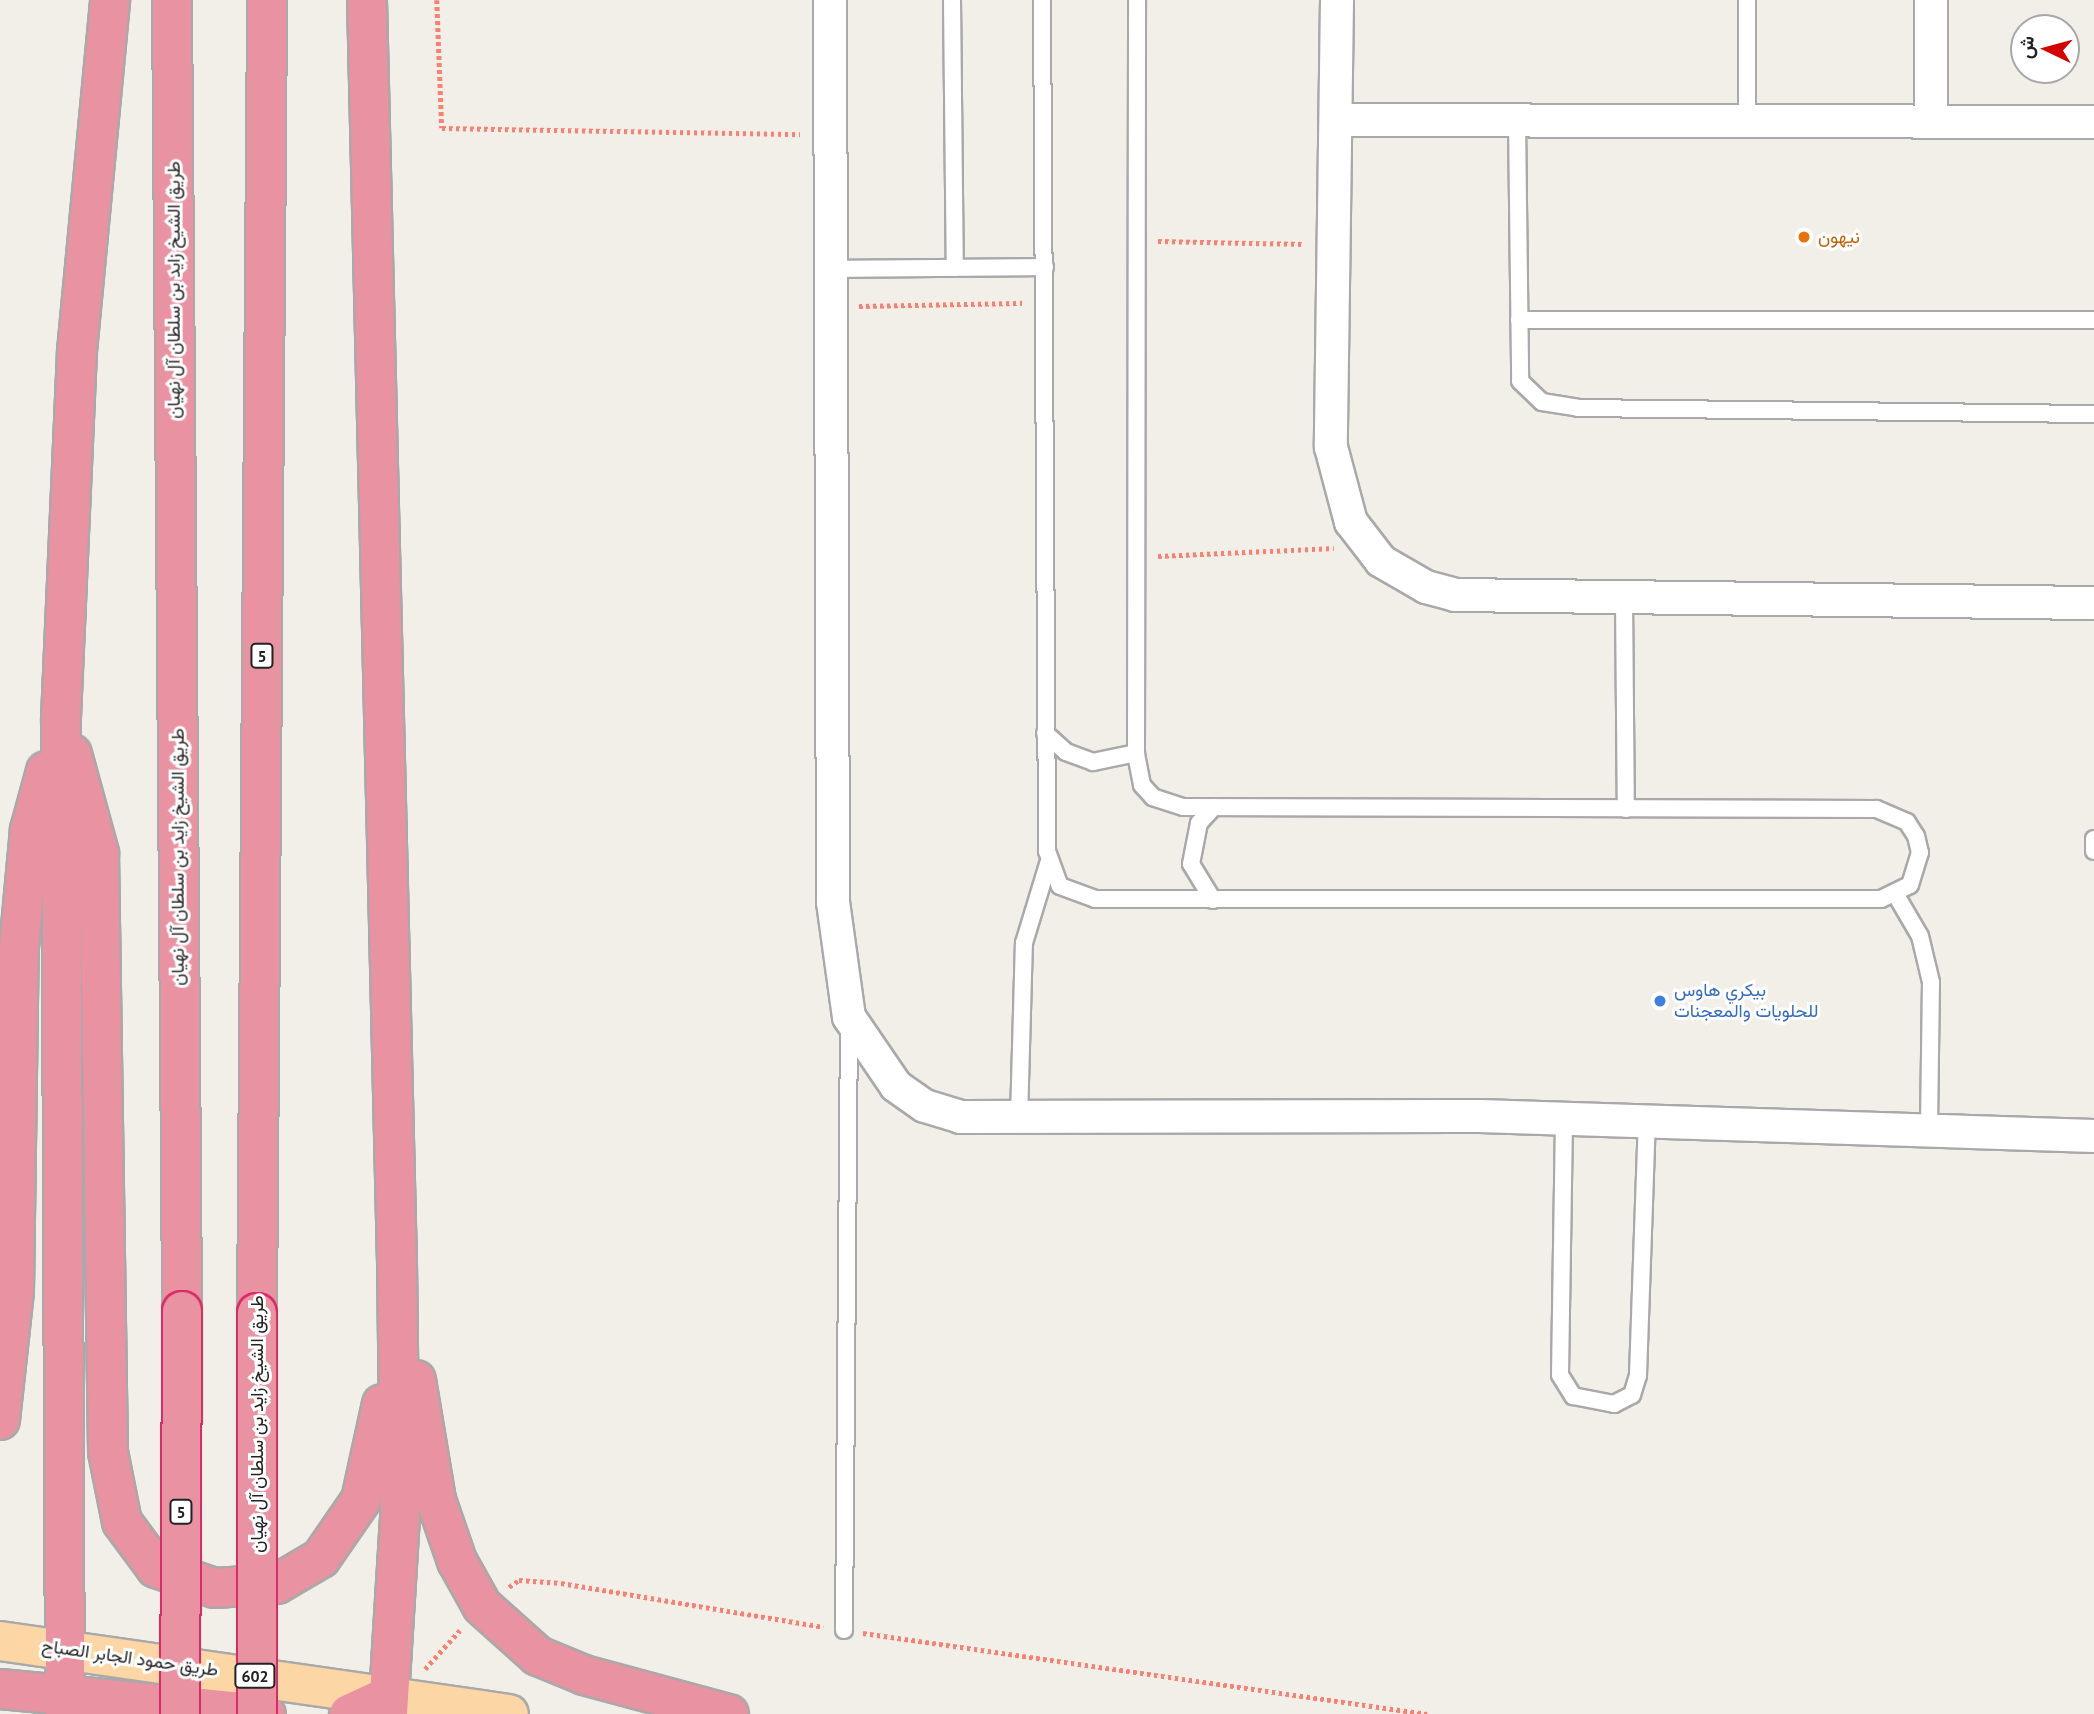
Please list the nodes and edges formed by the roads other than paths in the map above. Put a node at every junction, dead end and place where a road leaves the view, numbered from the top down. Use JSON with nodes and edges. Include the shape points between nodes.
{"nodes":[{"id":1,"x":110,"y":0,"type":"edge"},
{"id":2,"x":172,"y":0,"type":"edge"},
{"id":3,"x":267,"y":0,"type":"edge"},
{"id":4,"x":367,"y":0,"type":"edge"},
{"id":5,"x":830,"y":0,"type":"edge"},
{"id":6,"x":952,"y":0,"type":"edge"},
{"id":7,"x":1042,"y":0,"type":"edge"},
{"id":8,"x":1137,"y":0,"type":"edge"},
{"id":9,"x":1337,"y":0,"type":"edge"},
{"id":10,"x":1747,"y":0,"type":"edge"},
{"id":11,"x":1931,"y":0,"type":"edge"},
{"id":12,"x":1931,"y":119,"type":"junction"},
{"id":13,"x":1336,"y":120,"type":"junction"},
{"id":14,"x":1517,"y":120,"type":"junction"},
{"id":15,"x":1747,"y":120,"type":"junction"},
{"id":16,"x":2094,"y":122,"type":"edge"},
{"id":17,"x":1045,"y":267,"type":"junction"},
{"id":18,"x":955,"y":268,"type":"junction"},
{"id":19,"x":830,"y":269,"type":"junction"},
{"id":20,"x":1519,"y":320,"type":"junction"},
{"id":21,"x":2094,"y":320,"type":"edge"},
{"id":22,"x":2094,"y":414,"type":"edge"},
{"id":23,"x":1624,"y":598,"type":"junction"},
{"id":24,"x":2094,"y":603,"type":"edge"},
{"id":25,"x":61,"y":718,"type":"junction"},
{"id":26,"x":1045,"y":733,"type":"junction"},
{"id":27,"x":1136,"y":753,"type":"junction"},
{"id":28,"x":1214,"y":807,"type":"junction"},
{"id":29,"x":1626,"y":809,"type":"junction"},
{"id":30,"x":2094,"y":839,"type":"edge"},
{"id":31,"x":2094,"y":850,"type":"edge"},
{"id":32,"x":1048,"y":864,"type":"junction"},
{"id":33,"x":1896,"y":895,"type":"junction"},
{"id":34,"x":1213,"y":900,"type":"junction"},
{"id":35,"x":849,"y":1017,"type":"junction"},
{"id":36,"x":1019,"y":1119,"type":"junction"},
{"id":37,"x":1564,"y":1120,"type":"junction"},
{"id":38,"x":1647,"y":1123,"type":"junction"},
{"id":39,"x":1929,"y":1134,"type":"junction"},
{"id":40,"x":2094,"y":1136,"type":"edge"},
{"id":41,"x":397,"y":1262,"type":"junction"},
{"id":42,"x":396,"y":1331,"type":"junction"},
{"id":43,"x":0,"y":1420,"type":"edge"},
{"id":44,"x":844,"y":1630,"type":"road end"},
{"id":45,"x":0,"y":1641,"type":"edge"},
{"id":46,"x":66,"y":1647,"type":"junction"},
{"id":47,"x":0,"y":1689,"type":"edge"},
{"id":48,"x":65,"y":1705,"type":"edge"},
{"id":49,"x":388,"y":1705,"type":"edge"},
{"id":50,"x":180,"y":1714,"type":"edge"},
{"id":51,"x":257,"y":1714,"type":"edge"},
{"id":52,"x":266,"y":1714,"type":"edge"},
{"id":53,"x":349,"y":1714,"type":"edge"},
{"id":54,"x":509,"y":1714,"type":"edge"},
{"id":55,"x":729,"y":1714,"type":"edge"}],
"edges":[{"from":1,"to":25,"type":"highway","via":[[77,351]]},
{"from":2,"to":50,"type":"highway","name":"طريق الشيخ زايد بن سلطان آل نهيان","number":"5","bridge":true,"via":[[182,1311]]},
{"from":3,"to":51,"type":"highway","name":"طريق الشيخ زايد بن سلطان آل نهيان","number":"5","bridge":true},
{"from":4,"to":41,"type":"highway"},
{"from":5,"to":19,"type":"street"},
{"from":6,"to":18,"type":"lane"},
{"from":7,"to":17,"type":"lane"},
{"from":8,"to":27,"type":"lane"},
{"from":9,"to":13,"type":"street"},
{"from":10,"to":15,"type":"lane"},
{"from":11,"to":12,"type":"street"},
{"from":12,"to":15,"type":"street"},
{"from":12,"to":16,"type":"street"},
{"from":13,"to":14,"type":"street"},
{"from":13,"to":23,"type":"street","via":[[1331,447],[1338,488],[1363,542],[1401,574],[1455,595]]},
{"from":14,"to":15,"type":"street"},
{"from":14,"to":20,"type":"lane"},
{"from":17,"to":18,"type":"lane"},
{"from":17,"to":26,"type":"lane"},
{"from":18,"to":19,"type":"lane"},
{"from":19,"to":35,"type":"street","via":[[833,902]]},
{"from":20,"to":21,"type":"lane"},
{"from":20,"to":22,"type":"lane","via":[[1520,381],[1542,402],[1578,408]]},
{"from":23,"to":24,"type":"street"},
{"from":23,"to":29,"type":"lane"},
{"from":25,"to":42,"type":"highway","via":[[99,853],[108,1452],[122,1522],[156,1568],[228,1588],[277,1584],[321,1558],[361,1500]]},
{"from":25,"to":43,"type":"highway","via":[[30,830],[19,948],[14,1291]]},
{"from":25,"to":46,"type":"highway","via":[[58,981],[67,1256]]},
{"from":26,"to":27,"type":"lane","via":[[1066,752],[1093,762]]},
{"from":26,"to":32,"type":"lane"},
{"from":27,"to":28,"type":"lane","via":[[1136,770],[1153,797],[1167,805]]},
{"from":28,"to":29,"type":"lane"},
{"from":28,"to":34,"type":"lane","via":[[1199,822],[1191,864]]},
{"from":29,"to":33,"type":"lane","via":[[1892,813],[1907,822],[1920,853],[1910,885]]},
{"from":30,"to":31,"type":"lane"},
{"from":32,"to":34,"type":"lane","via":[[1060,886],[1083,898]]},
{"from":32,"to":36,"type":"lane","via":[[1024,943]]},
{"from":33,"to":34,"type":"lane"},
{"from":33,"to":39,"type":"lane","via":[[1920,936],[1931,982]]},
{"from":35,"to":36,"type":"street","via":[[896,1086],[925,1106],[960,1117]]},
{"from":35,"to":44,"type":"lane"},
{"from":36,"to":37,"type":"street"},
{"from":37,"to":38,"type":"street"},
{"from":37,"to":38,"type":"lane","via":[[1560,1376],[1573,1396],[1614,1404],[1632,1395],[1639,1375]]},
{"from":38,"to":39,"type":"street"},
{"from":39,"to":40,"type":"street"},
{"from":41,"to":42,"type":"highway"},
{"from":41,"to":55,"type":"highway","via":[[436,1500],[457,1561],[482,1606],[538,1656],[584,1675]]},
{"from":42,"to":49,"type":"highway","via":[[400,1517]]},
{"from":45,"to":46,"type":"main road","name":"طريق حمود الجابر الصباح","number":"602"},
{"from":46,"to":48,"type":"highway"},
{"from":46,"to":49,"type":"main road","name":"طريق حمود الجابر الصباح","number":"602"},
{"from":47,"to":48,"type":"highway"},
{"from":48,"to":52,"type":"highway"},
{"from":49,"to":53,"type":"highway"},
{"from":49,"to":54,"type":"main road","name":"طريق حمود الجابر الصباح","number":"602"}]}
